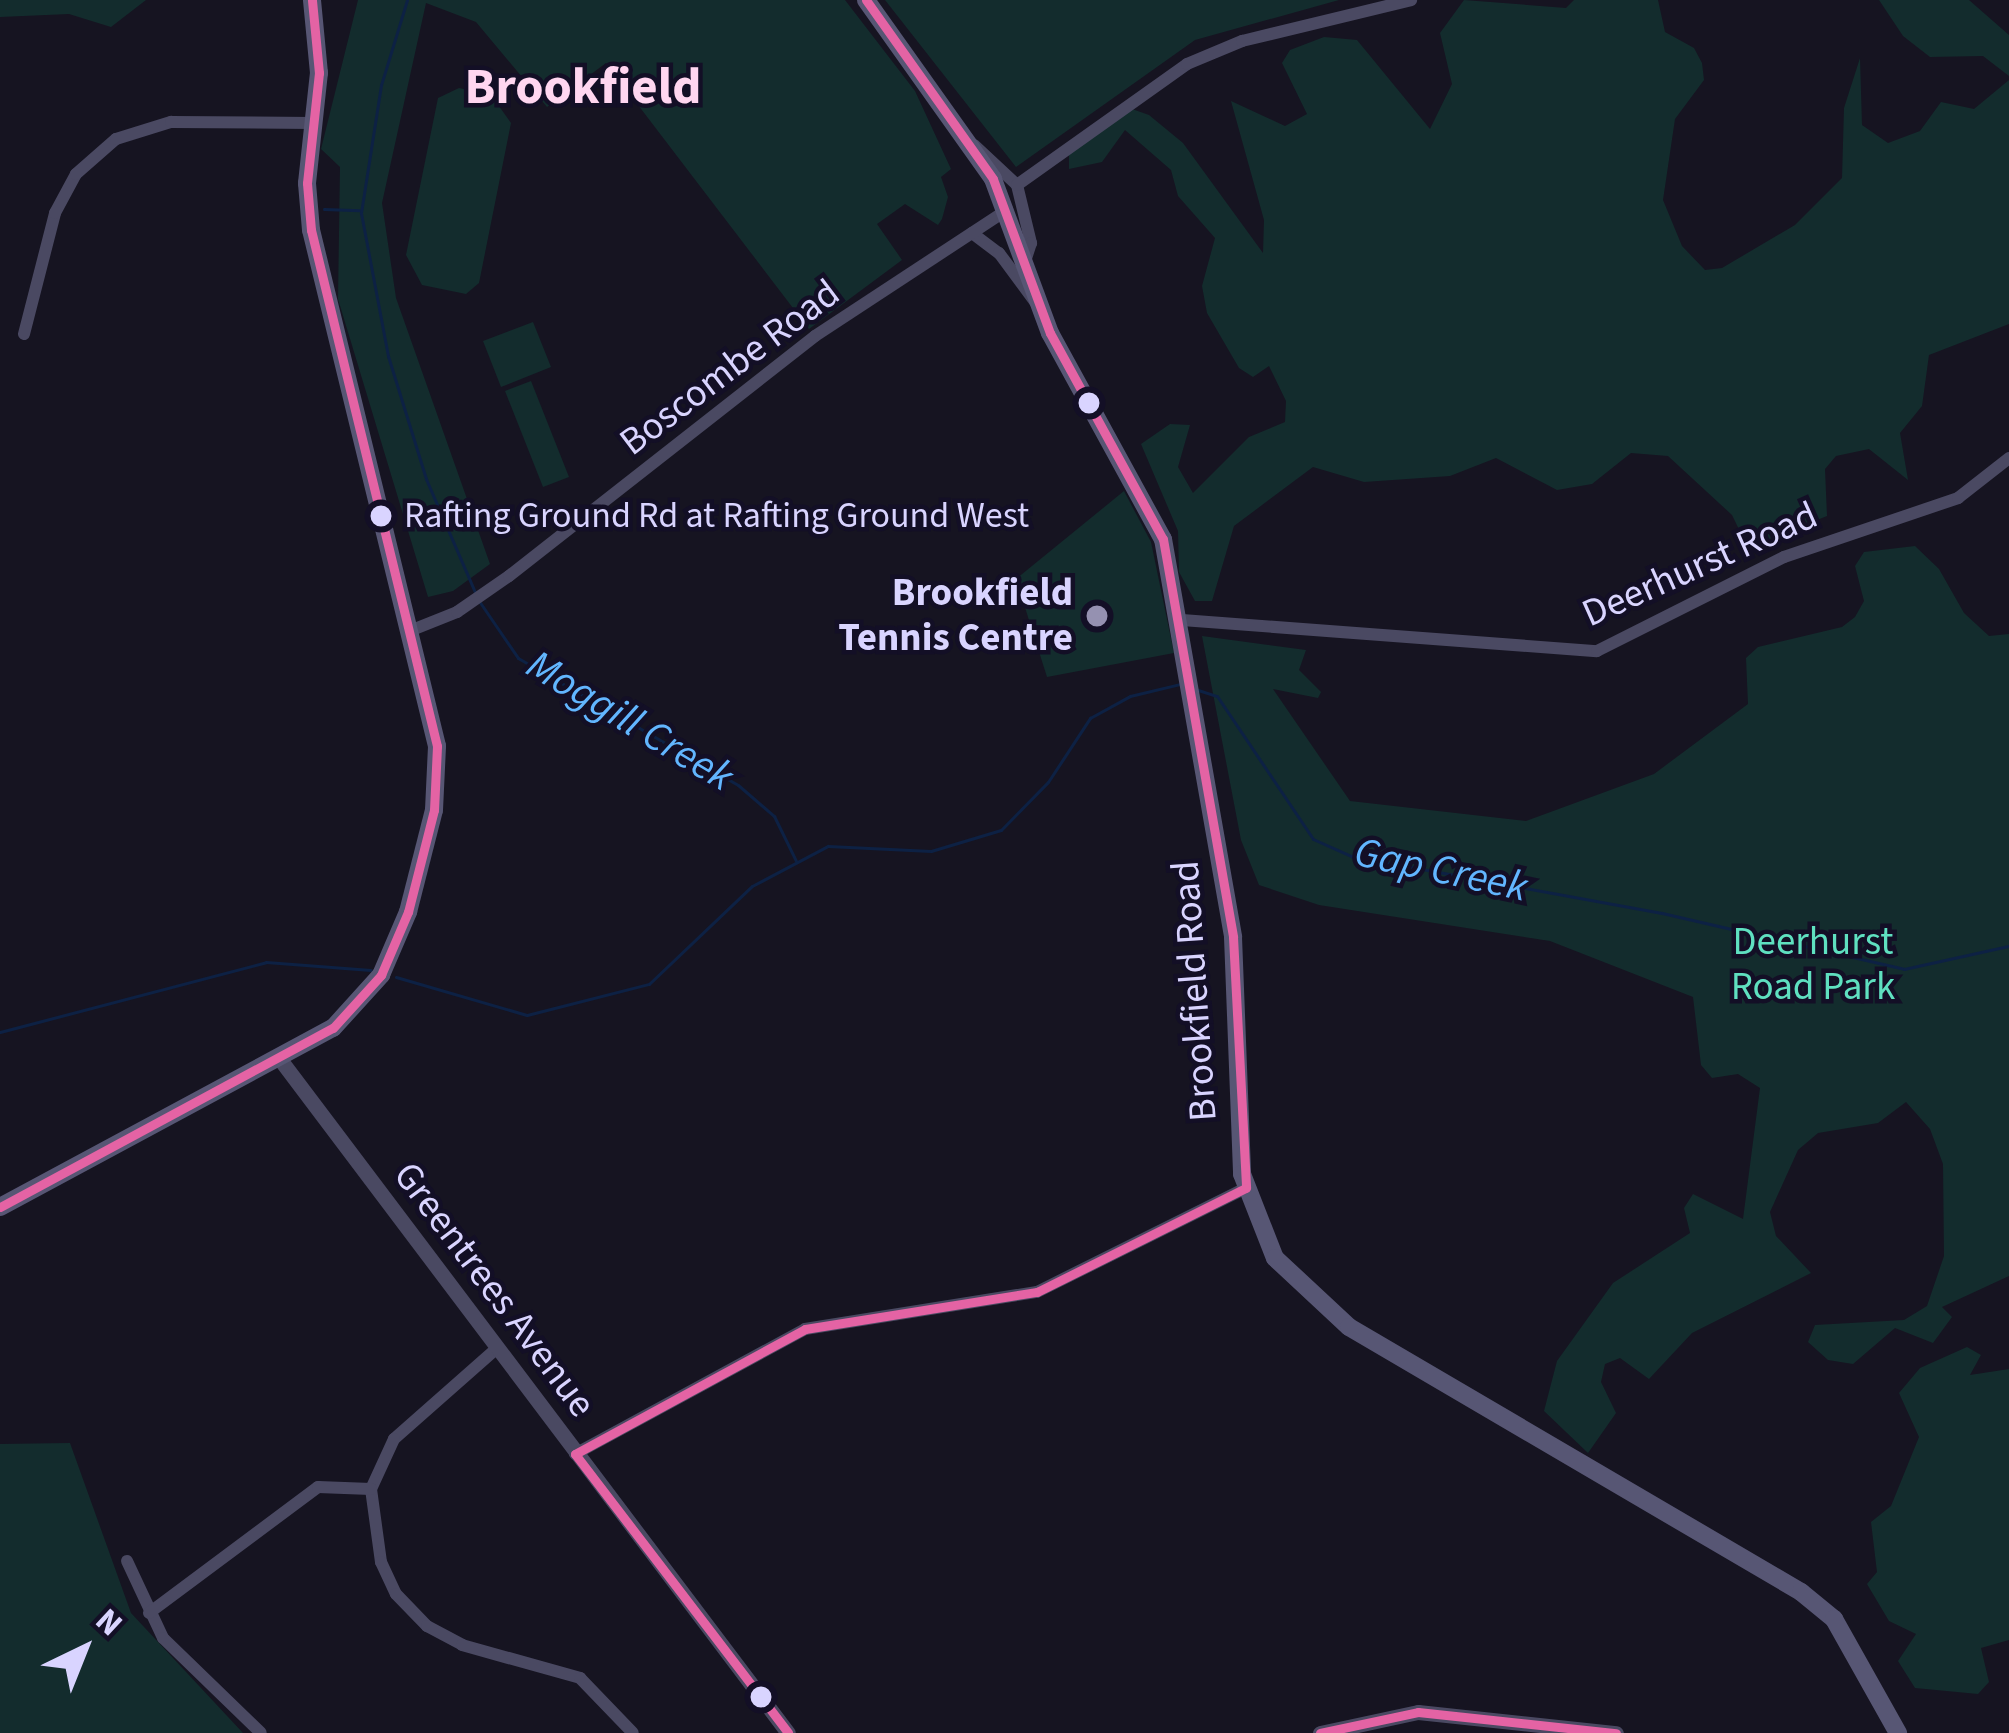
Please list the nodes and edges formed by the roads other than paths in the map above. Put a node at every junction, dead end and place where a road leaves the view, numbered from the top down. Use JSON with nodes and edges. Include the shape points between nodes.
{"nodes":[{"id":1,"x":312,"y":0,"type":"edge"},
{"id":2,"x":866,"y":0,"type":"edge"},
{"id":3,"x":1411,"y":0,"type":"edge"},
{"id":4,"x":314,"y":123,"type":"junction"},
{"id":5,"x":974,"y":145,"type":"junction"},
{"id":6,"x":1017,"y":185,"type":"junction"},
{"id":7,"x":1008,"y":210,"type":"junction"},
{"id":8,"x":972,"y":233,"type":"junction"},
{"id":9,"x":1024,"y":266,"type":"junction"},
{"id":10,"x":1036,"y":304,"type":"junction"},
{"id":11,"x":24,"y":334,"type":"dead end"},
{"id":12,"x":2009,"y":458,"type":"edge"},
{"id":13,"x":1182,"y":620,"type":"junction"},
{"id":14,"x":407,"y":632,"type":"junction"},
{"id":15,"x":279,"y":1058,"type":"junction"},
{"id":16,"x":1246,"y":1188,"type":"junction"},
{"id":17,"x":0,"y":1207,"type":"edge"},
{"id":18,"x":496,"y":1349,"type":"junction"},
{"id":19,"x":575,"y":1454,"type":"junction"},
{"id":20,"x":371,"y":1489,"type":"junction"},
{"id":21,"x":127,"y":1561,"type":"dead end"},
{"id":22,"x":148,"y":1613,"type":"junction"},
{"id":23,"x":261,"y":1733,"type":"edge"},
{"id":24,"x":633,"y":1733,"type":"edge"},
{"id":25,"x":788,"y":1733,"type":"edge"},
{"id":26,"x":1320,"y":1733,"type":"edge"},
{"id":27,"x":1616,"y":1733,"type":"edge"},
{"id":28,"x":1898,"y":1733,"type":"edge"}],
"edges":[{"from":1,"to":4,"type":"main road"},
{"from":2,"to":5,"type":"main road","name":"Brookfield Road"},
{"from":3,"to":6,"type":"street","via":[[1243,40],[1187,64]]},
{"from":4,"to":11,"type":"street","via":[[171,122],[116,139],[76,174],[55,213]]},
{"from":4,"to":14,"type":"main road","via":[[311,230]]},
{"from":5,"to":6,"type":"street"},
{"from":5,"to":7,"type":"main road","name":"Brookfield Road"},
{"from":6,"to":9,"type":"street","via":[[1031,243]]},
{"from":7,"to":8,"type":"street","name":"Boscombe Road"},
{"from":7,"to":9,"type":"main road","name":"Brookfield Road"},
{"from":8,"to":10,"type":"street","via":[[999,253]]},
{"from":8,"to":14,"type":"street","name":"Boscombe Road","via":[[815,336],[490,589]]},
{"from":9,"to":10,"type":"main road","name":"Brookfield Road"},
{"from":10,"to":13,"type":"main road","name":"Brookfield Road","via":[[1153,516]]},
{"from":12,"to":13,"type":"street","name":"Deerhurst Road","via":[[1958,498],[1784,557],[1598,651]]},
{"from":13,"to":16,"type":"main road","name":"Brookfield Road","via":[[1233,937]]},
{"from":14,"to":15,"type":"main road","via":[[437,746],[437,778],[395,949],[363,1000]]},
{"from":15,"to":17,"type":"main road"},
{"from":15,"to":18,"type":"street","name":"Greentrees Avenue"},
{"from":16,"to":19,"type":"street","via":[[1037,1292],[805,1329]]},
{"from":16,"to":28,"type":"main road","name":"Brookfield Road","via":[[1275,1258],[1349,1327],[1762,1564],[1818,1605],[1834,1619]]},
{"from":18,"to":19,"type":"street","name":"Greentrees Avenue"},
{"from":18,"to":20,"type":"street","via":[[418,1412],[394,1439]]},
{"from":19,"to":25,"type":"street","name":"Greentrees Avenue"},
{"from":20,"to":22,"type":"street","via":[[318,1487]]},
{"from":20,"to":24,"type":"street","via":[[380,1562],[427,1626],[462,1645],[580,1678]]},
{"from":21,"to":22,"type":"street"},
{"from":22,"to":23,"type":"street","via":[[163,1638]]},
{"from":26,"to":27,"type":"street","via":[[1418,1712]]}]}
